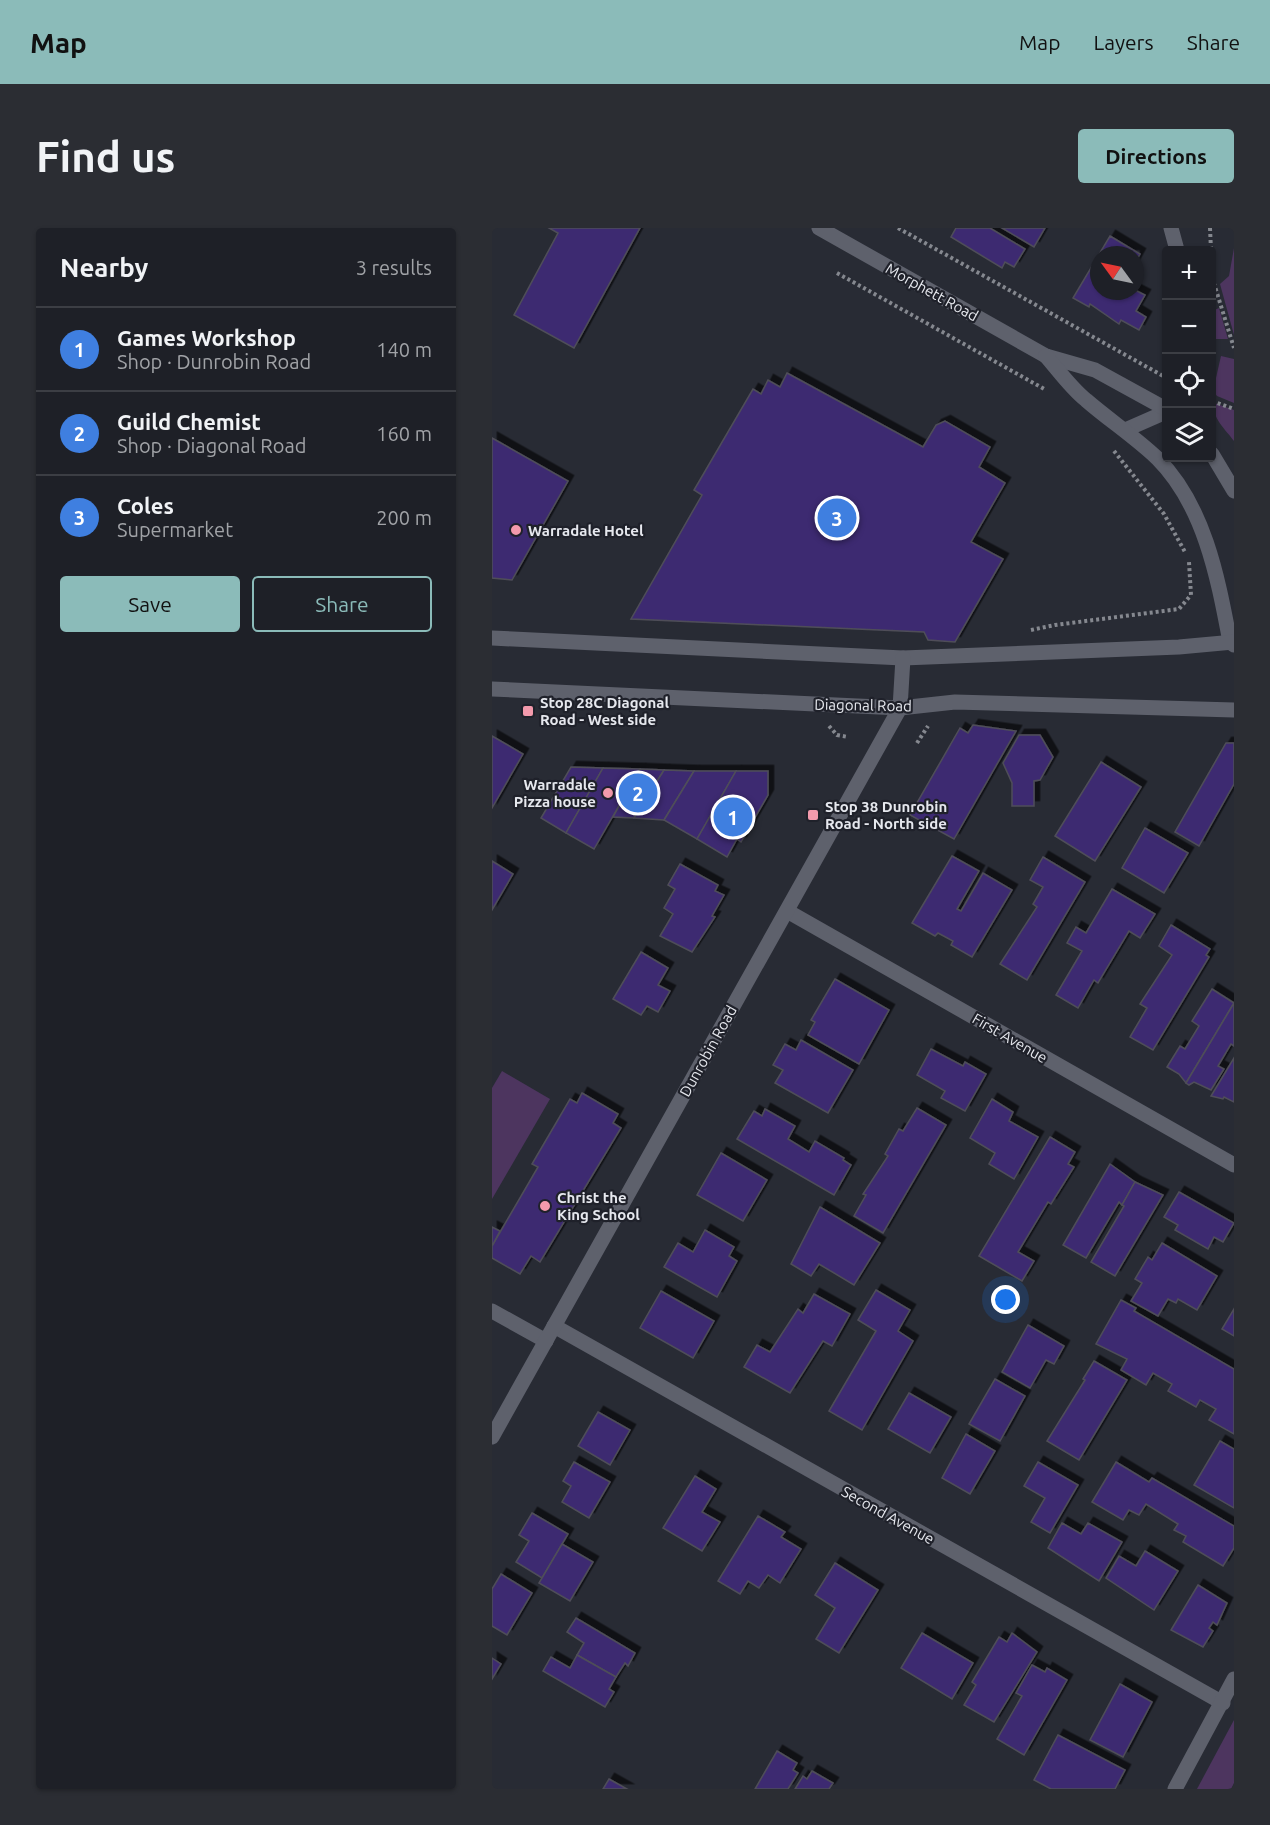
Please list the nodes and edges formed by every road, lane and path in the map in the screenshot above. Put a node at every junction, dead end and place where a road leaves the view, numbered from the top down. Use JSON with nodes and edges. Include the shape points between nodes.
{"nodes":[{"id":1,"x":819,"y":228,"type":"edge"},
{"id":2,"x":898,"y":228,"type":"edge"},
{"id":3,"x":1171,"y":228,"type":"edge"},
{"id":4,"x":1210,"y":228,"type":"edge"},
{"id":5,"x":1176,"y":246,"type":"edge"},
{"id":6,"x":1212,"y":246,"type":"edge"},
{"id":7,"x":837,"y":273,"type":"dead end"},
{"id":8,"x":1216,"y":290,"type":"edge"},
{"id":9,"x":1234,"y":348,"type":"edge"},
{"id":10,"x":1046,"y":356,"type":"junction"},
{"id":11,"x":1162,"y":375,"type":"edge"},
{"id":12,"x":1050,"y":393,"type":"dead end"},
{"id":13,"x":1216,"y":402,"type":"edge"},
{"id":14,"x":1163,"y":408,"type":"edge"},
{"id":15,"x":1234,"y":409,"type":"edge"},
{"id":16,"x":1162,"y":412,"type":"edge"},
{"id":17,"x":1125,"y":430,"type":"junction"},
{"id":18,"x":1107,"y":445,"type":"dead end"},
{"id":19,"x":1216,"y":461,"type":"edge"},
{"id":20,"x":1234,"y":491,"type":"edge"},
{"id":21,"x":1173,"y":611,"type":"dead end"},
{"id":22,"x":492,"y":638,"type":"edge"},
{"id":23,"x":1233,"y":643,"type":"edge"},
{"id":24,"x":903,"y":658,"type":"junction"},
{"id":25,"x":492,"y":689,"type":"edge"},
{"id":26,"x":900,"y":708,"type":"junction"},
{"id":27,"x":1234,"y":710,"type":"edge"},
{"id":28,"x":825,"y":723,"type":"dead end"},
{"id":29,"x":848,"y":737,"type":"dead end"},
{"id":30,"x":787,"y":910,"type":"junction"},
{"id":31,"x":1234,"y":1165,"type":"edge"},
{"id":32,"x":492,"y":1311,"type":"edge"},
{"id":33,"x":554,"y":1326,"type":"junction"},
{"id":34,"x":546,"y":1341,"type":"junction"},
{"id":35,"x":492,"y":1437,"type":"edge"},
{"id":36,"x":1234,"y":1679,"type":"edge"},
{"id":37,"x":1223,"y":1703,"type":"junction"},
{"id":38,"x":1175,"y":1789,"type":"edge"}],
"edges":[{"from":1,"to":10,"type":"street","name":"Morphett Road"},
{"from":2,"to":11,"type":"path"},
{"from":3,"to":5,"type":"street"},
{"from":4,"to":6,"type":"path"},
{"from":7,"to":12,"type":"path"},
{"from":8,"to":9,"type":"path"},
{"from":10,"to":14,"type":"street","name":"Morphett Road","via":[[1095,370]]},
{"from":10,"to":17,"type":"street","name":"Morphett Road","via":[[1084,399]]},
{"from":13,"to":15,"type":"path"},
{"from":16,"to":17,"type":"street"},
{"from":17,"to":23,"type":"street","name":"Morphett Road","via":[[1159,460],[1184,494],[1204,534]]},
{"from":18,"to":21,"type":"path","via":[[1164,514],[1188,557],[1191,596],[1184,606]]},
{"from":19,"to":20,"type":"street"},
{"from":22,"to":24,"type":"street"},
{"from":23,"to":24,"type":"street"},
{"from":24,"to":26,"type":"street","name":"Dunrobin Road"},
{"from":25,"to":26,"type":"street","name":"Diagonal Road"},
{"from":26,"to":27,"type":"street","name":"Diagonal Road","via":[[956,702]]},
{"from":26,"to":30,"type":"street","name":"Dunrobin Road"},
{"from":28,"to":29,"type":"path","via":[[837,735]]},
{"from":30,"to":31,"type":"street","name":"First Avenue"},
{"from":30,"to":33,"type":"street","name":"Dunrobin Road"},
{"from":32,"to":34,"type":"street"},
{"from":33,"to":34,"type":"street","name":"Dunrobin Road"},
{"from":33,"to":37,"type":"street","name":"Second Avenue"},
{"from":34,"to":35,"type":"street","name":"Dunrobin Road"},
{"from":36,"to":37,"type":"street"},
{"from":37,"to":38,"type":"street"}]}
